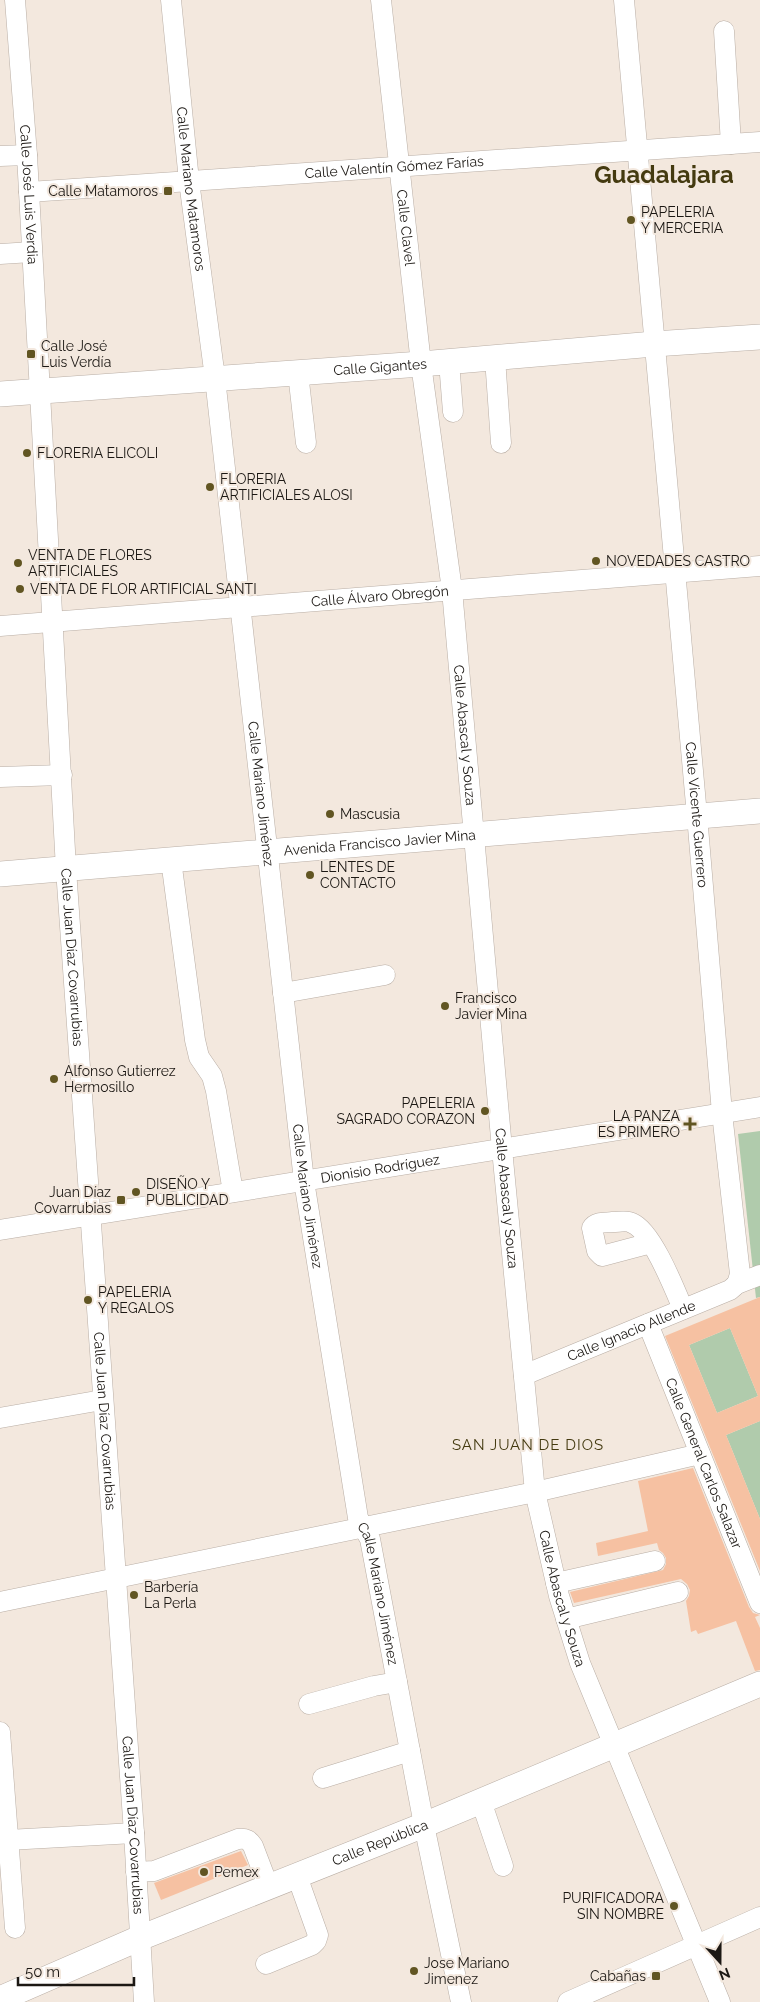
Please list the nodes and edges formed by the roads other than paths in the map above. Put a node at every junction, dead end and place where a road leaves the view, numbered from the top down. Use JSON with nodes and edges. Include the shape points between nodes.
{"nodes":[{"id":1,"x":15,"y":0,"type":"edge"},
{"id":2,"x":171,"y":0,"type":"edge"},
{"id":3,"x":381,"y":0,"type":"edge"},
{"id":4,"x":624,"y":0,"type":"edge"},
{"id":5,"x":724,"y":31,"type":"dead end"},
{"id":6,"x":760,"y":142,"type":"edge"},
{"id":7,"x":731,"y":144,"type":"junction"},
{"id":8,"x":637,"y":152,"type":"junction"},
{"id":9,"x":27,"y":155,"type":"junction"},
{"id":10,"x":0,"y":156,"type":"edge"},
{"id":11,"x":399,"y":168,"type":"junction"},
{"id":12,"x":190,"y":181,"type":"junction"},
{"id":13,"x":29,"y":192,"type":"junction"},
{"id":14,"x":32,"y":252,"type":"junction"},
{"id":15,"x":0,"y":254,"type":"edge"},
{"id":16,"x":760,"y":337,"type":"edge"},
{"id":17,"x":654,"y":344,"type":"junction"},
{"id":18,"x":495,"y":358,"type":"junction"},
{"id":19,"x":448,"y":362,"type":"junction"},
{"id":20,"x":421,"y":364,"type":"junction"},
{"id":21,"x":298,"y":373,"type":"junction"},
{"id":22,"x":215,"y":378,"type":"junction"},
{"id":23,"x":40,"y":390,"type":"junction"},
{"id":24,"x":0,"y":394,"type":"edge"},
{"id":25,"x":453,"y":412,"type":"dead end"},
{"id":26,"x":306,"y":443,"type":"dead end"},
{"id":27,"x":501,"y":443,"type":"dead end"},
{"id":28,"x":760,"y":566,"type":"edge"},
{"id":29,"x":674,"y":573,"type":"junction"},
{"id":30,"x":452,"y":590,"type":"junction"},
{"id":31,"x":240,"y":607,"type":"junction"},
{"id":32,"x":53,"y":622,"type":"junction"},
{"id":33,"x":0,"y":626,"type":"edge"},
{"id":34,"x":62,"y":775,"type":"junction"},
{"id":35,"x":0,"y":776,"type":"edge"},
{"id":36,"x":760,"y":811,"type":"edge"},
{"id":37,"x":697,"y":817,"type":"junction"},
{"id":38,"x":475,"y":835,"type":"junction"},
{"id":39,"x":268,"y":852,"type":"junction"},
{"id":40,"x":171,"y":860,"type":"junction"},
{"id":41,"x":66,"y":869,"type":"junction"},
{"id":42,"x":0,"y":874,"type":"edge"},
{"id":43,"x":385,"y":975,"type":"dead end"},
{"id":44,"x":284,"y":992,"type":"junction"},
{"id":45,"x":760,"y":1107,"type":"edge"},
{"id":46,"x":722,"y":1113,"type":"junction"},
{"id":47,"x":502,"y":1149,"type":"junction"},
{"id":48,"x":304,"y":1181,"type":"junction"},
{"id":49,"x":232,"y":1192,"type":"junction"},
{"id":50,"x":91,"y":1215,"type":"junction"},
{"id":51,"x":0,"y":1230,"type":"edge"},
{"id":52,"x":651,"y":1243,"type":"dead end"},
{"id":53,"x":760,"y":1275,"type":"edge"},
{"id":54,"x":737,"y":1284,"type":"junction"},
{"id":55,"x":683,"y":1310,"type":"junction"},
{"id":56,"x":648,"y":1324,"type":"junction"},
{"id":57,"x":524,"y":1375,"type":"junction"},
{"id":58,"x":102,"y":1400,"type":"junction"},
{"id":59,"x":0,"y":1418,"type":"edge"},
{"id":60,"x":700,"y":1454,"type":"junction"},
{"id":61,"x":535,"y":1492,"type":"junction"},
{"id":62,"x":364,"y":1528,"type":"junction"},
{"id":63,"x":655,"y":1561,"type":"dead end"},
{"id":64,"x":116,"y":1579,"type":"junction"},
{"id":65,"x":556,"y":1583,"type":"junction"},
{"id":66,"x":678,"y":1592,"type":"dead end"},
{"id":67,"x":0,"y":1602,"type":"edge"},
{"id":68,"x":760,"y":1603,"type":"edge"},
{"id":69,"x":566,"y":1619,"type":"junction"},
{"id":70,"x":397,"y":1682,"type":"junction"},
{"id":71,"x":760,"y":1684,"type":"edge"},
{"id":72,"x":308,"y":1704,"type":"dead end"},
{"id":73,"x":0,"y":1732,"type":"edge"},
{"id":74,"x":614,"y":1745,"type":"junction"},
{"id":75,"x":410,"y":1751,"type":"junction"},
{"id":76,"x":323,"y":1778,"type":"dead end"},
{"id":77,"x":481,"y":1801,"type":"junction"},
{"id":78,"x":424,"y":1826,"type":"junction"},
{"id":79,"x":134,"y":1833,"type":"junction"},
{"id":80,"x":8,"y":1840,"type":"junction"},
{"id":81,"x":503,"y":1866,"type":"dead end"},
{"id":82,"x":136,"y":1872,"type":"junction"},
{"id":83,"x":297,"y":1876,"type":"junction"},
{"id":84,"x":269,"y":1888,"type":"junction"},
{"id":85,"x":760,"y":1917,"type":"edge"},
{"id":86,"x":15,"y":1928,"type":"dead end"},
{"id":87,"x":140,"y":1938,"type":"junction"},
{"id":88,"x":696,"y":1946,"type":"junction"},
{"id":89,"x":266,"y":1964,"type":"dead end"},
{"id":90,"x":0,"y":1999,"type":"edge"},
{"id":91,"x":144,"y":2002,"type":"edge"},
{"id":92,"x":461,"y":2002,"type":"edge"},
{"id":93,"x":568,"y":2002,"type":"edge"},
{"id":94,"x":720,"y":2002,"type":"edge"}],
"edges":[{"from":1,"to":9,"type":"street","name":"Calle José Luis Verdia"},
{"from":2,"to":12,"type":"street","name":"Calle Mariano Matamoros"},
{"from":3,"to":11,"type":"street","name":"Calle Clavel"},
{"from":4,"to":8,"type":"street","name":"Calle Vicente Guerrero"},
{"from":5,"to":7,"type":"street"},
{"from":6,"to":7,"type":"street","name":"Calle Valentín Gómez Farías"},
{"from":7,"to":8,"type":"street","name":"Calle Valentín Gómez Farías"},
{"from":8,"to":11,"type":"street","name":"Calle Valentín Gómez Farías"},
{"from":8,"to":17,"type":"street","name":"Calle Vicente Guerrero"},
{"from":9,"to":10,"type":"street"},
{"from":9,"to":13,"type":"street","name":"Calle José Luis Verdia"},
{"from":11,"to":12,"type":"street","name":"Calle Valentín Gómez Farías"},
{"from":11,"to":20,"type":"street","name":"Calle Clavel"},
{"from":12,"to":13,"type":"street","name":"Calle Valentín Gómez Farías"},
{"from":12,"to":22,"type":"street","name":"Calle Mariano Matamoros"},
{"from":13,"to":14,"type":"street","name":"Calle José Luis Verdia"},
{"from":14,"to":15,"type":"street"},
{"from":14,"to":23,"type":"street","name":"Calle José Luis Verdia"},
{"from":16,"to":17,"type":"main road","name":"Calle Gigantes"},
{"from":17,"to":18,"type":"main road","name":"Calle Gigantes"},
{"from":17,"to":29,"type":"street","name":"Calle Vicente Guerrero"},
{"from":18,"to":19,"type":"main road","name":"Calle Gigantes"},
{"from":18,"to":27,"type":"street"},
{"from":19,"to":20,"type":"main road","name":"Calle Gigantes"},
{"from":19,"to":25,"type":"street"},
{"from":20,"to":21,"type":"main road","name":"Calle Gigantes"},
{"from":20,"to":30,"type":"street","name":"Calle Abascal y Souza"},
{"from":21,"to":22,"type":"main road","name":"Calle Gigantes"},
{"from":21,"to":26,"type":"street"},
{"from":22,"to":23,"type":"main road","name":"Calle Gigantes"},
{"from":22,"to":31,"type":"street","name":"Calle Mariano Jiménez"},
{"from":23,"to":24,"type":"main road","name":"Calle Gigantes"},
{"from":23,"to":32,"type":"street","name":"Calle Juan Díaz Covarrubias"},
{"from":28,"to":29,"type":"street","name":"Calle Álvaro Obregón"},
{"from":29,"to":30,"type":"street","name":"Calle Álvaro Obregón"},
{"from":29,"to":37,"type":"street","name":"Calle Vicente Guerrero"},
{"from":30,"to":31,"type":"street","name":"Calle Álvaro Obregón"},
{"from":30,"to":38,"type":"street","name":"Calle Abascal y Souza"},
{"from":31,"to":32,"type":"street","name":"Calle Álvaro Obregón"},
{"from":31,"to":39,"type":"street","name":"Calle Mariano Jiménez"},
{"from":32,"to":33,"type":"street","name":"Calle Álvaro Obregón"},
{"from":32,"to":34,"type":"street","name":"Calle Juan Díaz Covarrubias"},
{"from":34,"to":35,"type":"street"},
{"from":34,"to":41,"type":"street","name":"Calle Juan Díaz Covarrubias"},
{"from":36,"to":37,"type":"main road","name":"Avenida Francisco Javier Mina"},
{"from":37,"to":38,"type":"main road","name":"Avenida Francisco Javier Mina"},
{"from":37,"to":46,"type":"street","name":"Calle Vicente Guerrero"},
{"from":38,"to":39,"type":"main road","name":"Avenida Francisco Javier Mina"},
{"from":38,"to":47,"type":"street","name":"Calle Abascal y Souza"},
{"from":39,"to":40,"type":"main road","name":"Avenida Francisco Javier Mina"},
{"from":39,"to":44,"type":"street","name":"Calle Mariano Jiménez"},
{"from":40,"to":41,"type":"main road","name":"Avenida Francisco Javier Mina"},
{"from":40,"to":49,"type":"street","via":[[195,1040],[199,1057],[212,1076],[216,1091]]},
{"from":41,"to":42,"type":"main road","name":"Avenida Francisco Javier Mina"},
{"from":41,"to":50,"type":"street","name":"Calle Juan Díaz Covarrubias"},
{"from":43,"to":44,"type":"street"},
{"from":44,"to":48,"type":"street","name":"Calle Mariano Jiménez"},
{"from":45,"to":46,"type":"street","name":"Dionisio Rodríguez"},
{"from":46,"to":47,"type":"street","name":"Dionisio Rodríguez"},
{"from":46,"to":54,"type":"street","name":"Calle Vicente Guerrero","via":[[740,1274]]},
{"from":47,"to":48,"type":"street","name":"Dionisio Rodríguez"},
{"from":47,"to":57,"type":"street","name":"Calle Abascal y Souza"},
{"from":48,"to":49,"type":"street","name":"Dionisio Rodríguez"},
{"from":48,"to":62,"type":"street","name":"Calle Mariano Jiménez","via":[[358,1518]]},
{"from":49,"to":50,"type":"street","name":"Dionisio Rodríguez"},
{"from":50,"to":51,"type":"street","name":"Dionisio Rodríguez"},
{"from":50,"to":58,"type":"street","name":"Calle Juan Díaz Covarrubias"},
{"from":52,"to":55,"type":"street"},
{"from":53,"to":54,"type":"street","name":"Calle Ignacio Allende"},
{"from":54,"to":55,"type":"street","name":"Calle Ignacio Allende"},
{"from":55,"to":56,"type":"street","name":"Calle Ignacio Allende"},
{"from":56,"to":57,"type":"street","name":"Calle Ignacio Allende"},
{"from":56,"to":60,"type":"street","name":"Calle General Carlos Salazar"},
{"from":57,"to":61,"type":"street","name":"Calle Abascal y Souza"},
{"from":58,"to":59,"type":"street"},
{"from":58,"to":64,"type":"street","name":"Calle Juan Díaz Covarrubias"},
{"from":60,"to":61,"type":"street"},
{"from":60,"to":68,"type":"street","name":"Calle General Carlos Salazar"},
{"from":61,"to":62,"type":"street"},
{"from":61,"to":65,"type":"street","name":"Calle Abascal y Souza"},
{"from":62,"to":64,"type":"street"},
{"from":62,"to":70,"type":"street","name":"Calle Mariano Jiménez","via":[[370,1539]]},
{"from":63,"to":65,"type":"street"},
{"from":64,"to":67,"type":"street"},
{"from":64,"to":79,"type":"street","name":"Calle Juan Díaz Covarrubias"},
{"from":65,"to":69,"type":"street","name":"Calle Abascal y Souza"},
{"from":66,"to":69,"type":"street"},
{"from":69,"to":74,"type":"street","name":"Calle Abascal y Souza","via":[[580,1663]]},
{"from":70,"to":72,"type":"street"},
{"from":70,"to":75,"type":"street","name":"Calle Mariano Jiménez"},
{"from":71,"to":74,"type":"main road","name":"Calle República"},
{"from":73,"to":80,"type":"street"},
{"from":74,"to":77,"type":"main road","name":"Calle República"},
{"from":74,"to":88,"type":"street","name":"Calle Abascal y Souza"},
{"from":75,"to":76,"type":"street"},
{"from":75,"to":78,"type":"street","name":"Calle Mariano Jiménez"},
{"from":77,"to":78,"type":"main road","name":"Calle República"},
{"from":77,"to":81,"type":"street"},
{"from":78,"to":83,"type":"main road","name":"Calle República"},
{"from":78,"to":92,"type":"street","name":"Calle Mariano Jiménez"},
{"from":79,"to":80,"type":"street"},
{"from":79,"to":82,"type":"street","name":"Calle Juan Díaz Covarrubias"},
{"from":80,"to":86,"type":"street"},
{"from":82,"to":84,"type":"street","via":[[154,1872],[244,1838],[253,1846]]},
{"from":82,"to":87,"type":"street","name":"Calle Juan Díaz Covarrubias"},
{"from":83,"to":84,"type":"main road","name":"Calle República"},
{"from":83,"to":89,"type":"street","via":[[318,1936],[312,1945]]},
{"from":84,"to":87,"type":"main road","name":"Calle República"},
{"from":85,"to":88,"type":"street"},
{"from":87,"to":90,"type":"main road","name":"Calle República"},
{"from":87,"to":91,"type":"street","name":"Calle Juan Díaz Covarrubias"},
{"from":88,"to":93,"type":"street"},
{"from":88,"to":94,"type":"street","name":"Calle Abascal y Souza"}]}
